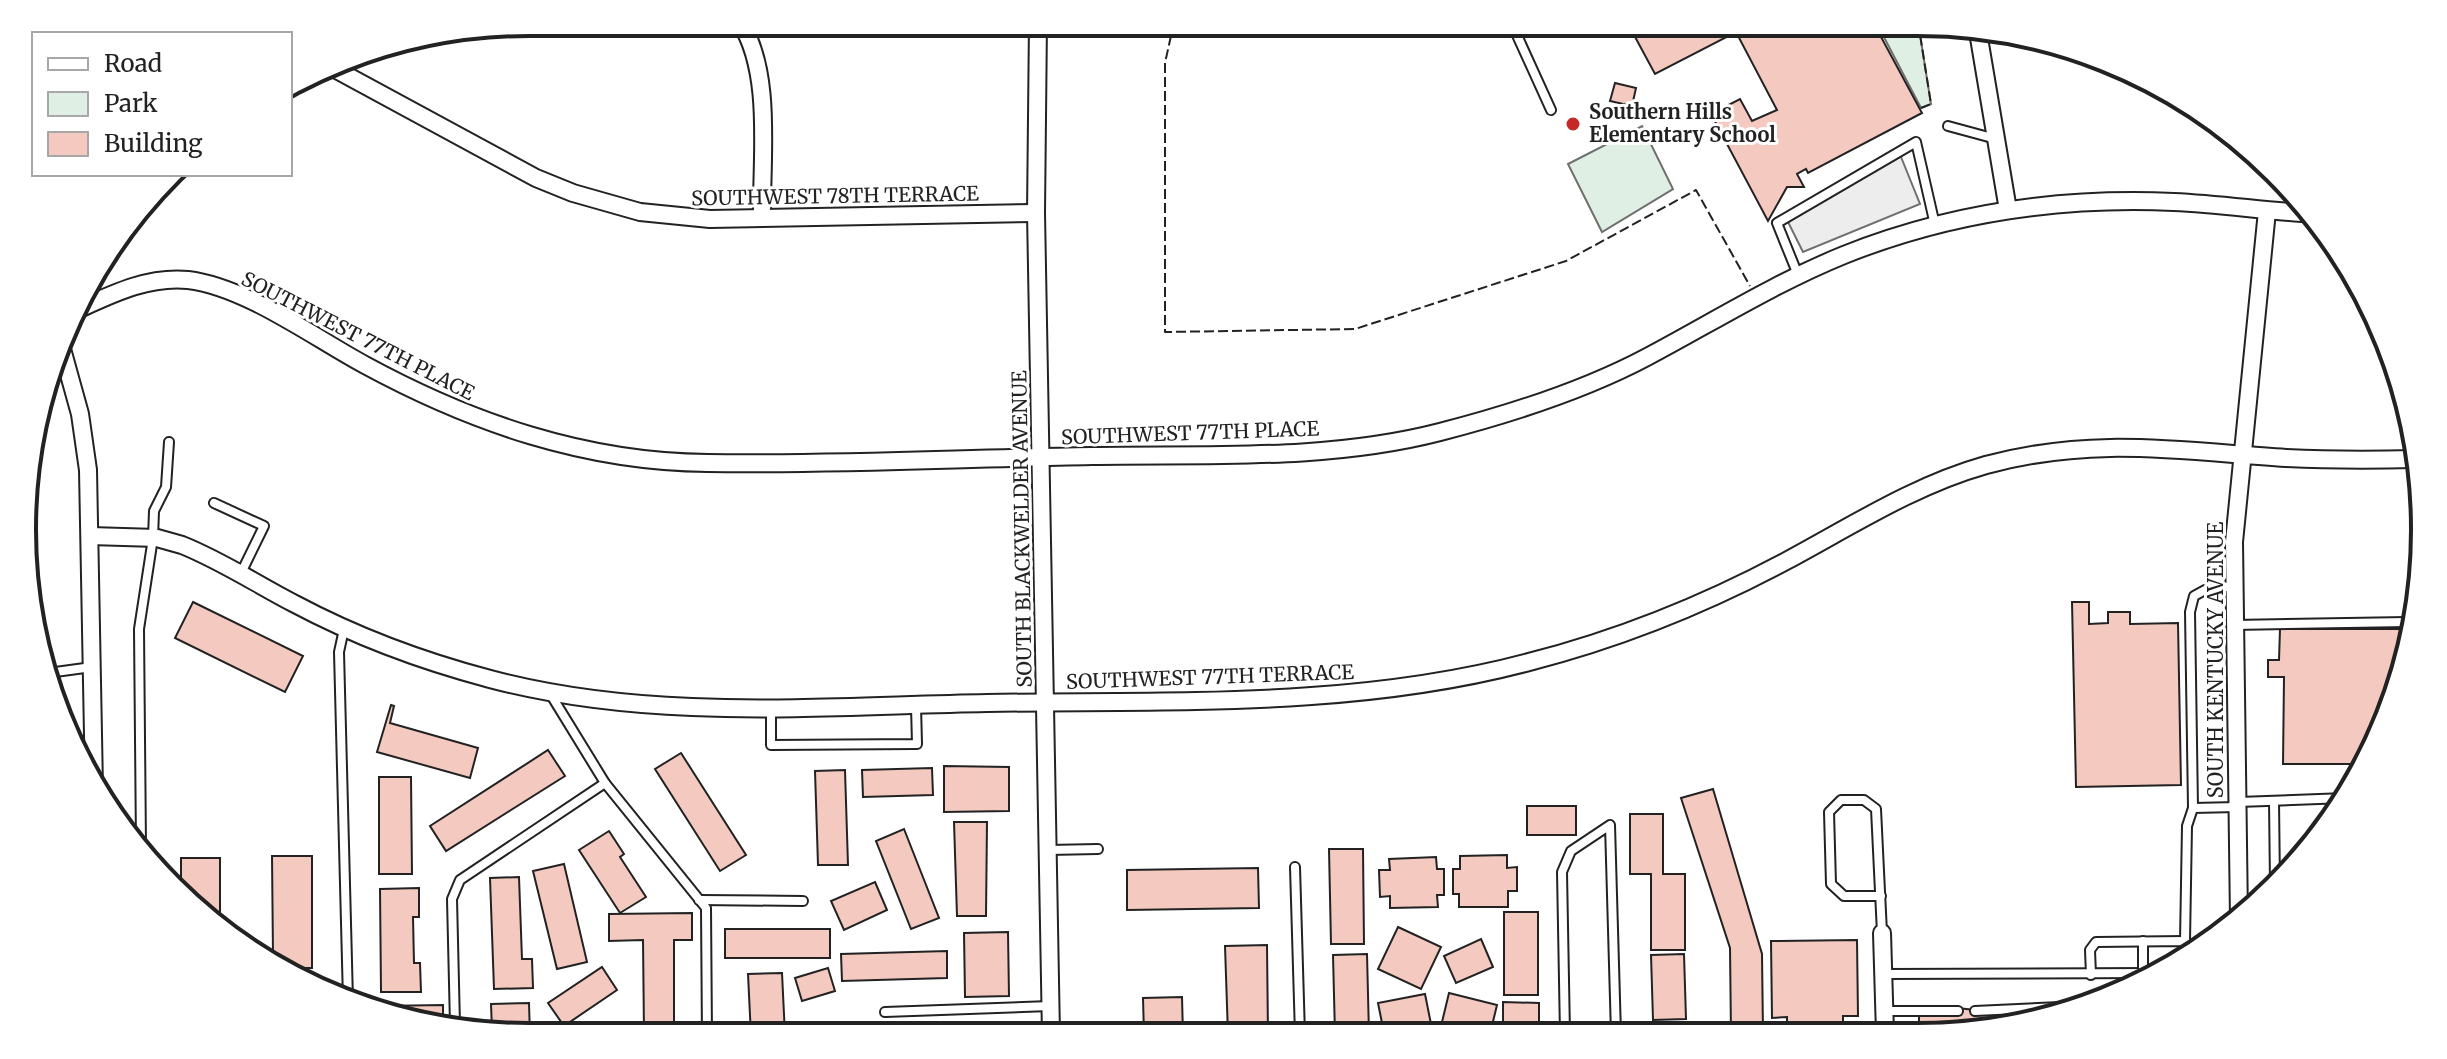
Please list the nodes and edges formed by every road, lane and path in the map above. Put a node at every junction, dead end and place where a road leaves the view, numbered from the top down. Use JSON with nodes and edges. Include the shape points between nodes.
{"nodes":[{"id":1,"x":748,"y":36,"type":"edge"},
{"id":2,"x":1038,"y":36,"type":"edge"},
{"id":3,"x":1517,"y":36,"type":"edge"},
{"id":4,"x":1979,"y":40,"type":"edge"},
{"id":5,"x":343,"y":73,"type":"edge"},
{"id":6,"x":1551,"y":110,"type":"dead end"},
{"id":7,"x":1948,"y":126,"type":"dead end"},
{"id":8,"x":1996,"y":139,"type":"junction"},
{"id":9,"x":2008,"y":210,"type":"junction"},
{"id":10,"x":2267,"y":211,"type":"junction"},
{"id":11,"x":1036,"y":213,"type":"junction"},
{"id":12,"x":2296,"y":213,"type":"edge"},
{"id":13,"x":762,"y":218,"type":"junction"},
{"id":14,"x":1935,"y":225,"type":"junction"},
{"id":15,"x":1798,"y":275,"type":"junction"},
{"id":16,"x":90,"y":305,"type":"edge"},
{"id":17,"x":65,"y":363,"type":"edge"},
{"id":18,"x":169,"y":442,"type":"dead end"},
{"id":19,"x":2241,"y":454,"type":"junction"},
{"id":20,"x":1041,"y":458,"type":"junction"},
{"id":21,"x":2406,"y":459,"type":"edge"},
{"id":22,"x":214,"y":503,"type":"dead end"},
{"id":23,"x":90,"y":536,"type":"junction"},
{"id":24,"x":153,"y":538,"type":"junction"},
{"id":25,"x":240,"y":574,"type":"junction"},
{"id":26,"x":2233,"y":586,"type":"junction"},
{"id":27,"x":2403,"y":622,"type":"edge"},
{"id":28,"x":2233,"y":625,"type":"junction"},
{"id":29,"x":344,"y":629,"type":"junction"},
{"id":30,"x":92,"y":667,"type":"junction"},
{"id":31,"x":57,"y":672,"type":"edge"},
{"id":32,"x":551,"y":694,"type":"junction"},
{"id":33,"x":1046,"y":702,"type":"junction"},
{"id":34,"x":916,"y":705,"type":"junction"},
{"id":35,"x":771,"y":707,"type":"junction"},
{"id":36,"x":89,"y":751,"type":"edge"},
{"id":37,"x":605,"y":783,"type":"junction"},
{"id":38,"x":2331,"y":799,"type":"edge"},
{"id":39,"x":2274,"y":801,"type":"junction"},
{"id":40,"x":2237,"y":805,"type":"junction"},
{"id":41,"x":2193,"y":808,"type":"junction"},
{"id":42,"x":141,"y":834,"type":"edge"},
{"id":43,"x":1098,"y":849,"type":"dead end"},
{"id":44,"x":1048,"y":850,"type":"junction"},
{"id":45,"x":1295,"y":867,"type":"dead end"},
{"id":46,"x":2275,"y":869,"type":"edge"},
{"id":47,"x":1881,"y":896,"type":"junction"},
{"id":48,"x":699,"y":900,"type":"junction"},
{"id":49,"x":803,"y":901,"type":"dead end"},
{"id":50,"x":2239,"y":904,"type":"edge"},
{"id":51,"x":1882,"y":933,"type":"joint"},
{"id":52,"x":2143,"y":941,"type":"junction"},
{"id":53,"x":2185,"y":941,"type":"joint"},
{"id":54,"x":2146,"y":967,"type":"edge"},
{"id":55,"x":1884,"y":974,"type":"junction"},
{"id":56,"x":2131,"y":974,"type":"edge"},
{"id":57,"x":2091,"y":975,"type":"junction"},
{"id":58,"x":348,"y":988,"type":"edge"},
{"id":59,"x":1050,"y":1006,"type":"junction"},
{"id":60,"x":2037,"y":1008,"type":"edge"},
{"id":61,"x":1884,"y":1011,"type":"junction"},
{"id":62,"x":1958,"y":1011,"type":"dead end"},
{"id":63,"x":1975,"y":1011,"type":"dead end"},
{"id":64,"x":885,"y":1012,"type":"dead end"},
{"id":65,"x":455,"y":1017,"type":"edge"},
{"id":66,"x":707,"y":1023,"type":"edge"},
{"id":67,"x":1051,"y":1023,"type":"edge"},
{"id":68,"x":1300,"y":1023,"type":"edge"},
{"id":69,"x":1565,"y":1023,"type":"edge"},
{"id":70,"x":1616,"y":1023,"type":"edge"},
{"id":71,"x":1885,"y":1023,"type":"edge"}],
"edges":[{"from":1,"to":13,"type":"street","via":[[760,77]]},
{"from":2,"to":11,"type":"street","name":"SOUTH BLACKWELDER AVENUE"},
{"from":3,"to":6,"type":"lane"},
{"from":4,"to":8,"type":"street"},
{"from":5,"to":13,"type":"street","name":"SOUTHWEST 78TH TERRACE","via":[[573,193],[675,217]]},
{"from":7,"to":8,"type":"lane"},
{"from":8,"to":9,"type":"street"},
{"from":9,"to":10,"type":"street","name":"SOUTHWEST 77TH PLACE","via":[[2136,201]]},
{"from":9,"to":14,"type":"street","name":"SOUTHWEST 77TH PLACE"},
{"from":10,"to":12,"type":"street","name":"SOUTHWEST 77TH PLACE"},
{"from":10,"to":19,"type":"street","name":"SOUTH KENTUCKY AVENUE"},
{"from":11,"to":13,"type":"street","name":"SOUTHWEST 78TH TERRACE"},
{"from":11,"to":20,"type":"street","name":"SOUTH BLACKWELDER AVENUE"},
{"from":14,"to":15,"type":"street","name":"SOUTHWEST 77TH PLACE"},
{"from":14,"to":15,"type":"lane","via":[[1916,142],[1777,223]]},
{"from":15,"to":20,"type":"street","name":"SOUTHWEST 77TH PLACE","via":[[1604,377],[1431,434],[1290,452]]},
{"from":16,"to":20,"type":"street","name":"SOUTHWEST 77TH PLACE","via":[[157,280],[206,283],[474,418],[535,438],[624,457],[701,463]]},
{"from":17,"to":23,"type":"street","via":[[84,441]]},
{"from":18,"to":24,"type":"lane","via":[[166,487],[154,511]]},
{"from":19,"to":21,"type":"street","name":"SOUTHWEST 77TH TERRACE"},
{"from":19,"to":26,"type":"street","name":"SOUTH KENTUCKY AVENUE"},
{"from":19,"to":33,"type":"street","name":"SOUTHWEST 77TH TERRACE","via":[[2092,447],[1986,465],[1909,494],[1709,600],[1612,638],[1490,672],[1334,696]]},
{"from":20,"to":33,"type":"street","name":"SOUTH BLACKWELDER AVENUE"},
{"from":22,"to":25,"type":"lane","via":[[264,526]]},
{"from":23,"to":24,"type":"street","name":"SOUTHWEST 77TH TERRACE"},
{"from":23,"to":30,"type":"street"},
{"from":24,"to":25,"type":"street","name":"SOUTHWEST 77TH TERRACE","via":[[198,551]]},
{"from":24,"to":42,"type":"lane","via":[[139,629]]},
{"from":25,"to":29,"type":"street","name":"SOUTHWEST 77TH TERRACE"},
{"from":26,"to":28,"type":"street","name":"SOUTH KENTUCKY AVENUE"},
{"from":26,"to":41,"type":"lane","via":[[2194,596],[2190,612]]},
{"from":27,"to":28,"type":"lane"},
{"from":28,"to":40,"type":"street","name":"SOUTH KENTUCKY AVENUE"},
{"from":29,"to":32,"type":"street","name":"SOUTHWEST 77TH TERRACE","via":[[423,660]]},
{"from":29,"to":58,"type":"lane","via":[[339,652]]},
{"from":30,"to":31,"type":"lane"},
{"from":30,"to":36,"type":"street"},
{"from":32,"to":35,"type":"street","name":"SOUTHWEST 77TH TERRACE","via":[[649,705]]},
{"from":32,"to":37,"type":"lane"},
{"from":33,"to":34,"type":"street","name":"SOUTHWEST 77TH TERRACE"},
{"from":33,"to":44,"type":"street","name":"SOUTH BLACKWELDER AVENUE"},
{"from":34,"to":35,"type":"street","name":"SOUTHWEST 77TH TERRACE"},
{"from":34,"to":35,"type":"lane","via":[[917,744],[771,745]]},
{"from":37,"to":48,"type":"lane"},
{"from":37,"to":65,"type":"lane","via":[[460,880],[452,899]]},
{"from":38,"to":39,"type":"lane"},
{"from":39,"to":40,"type":"lane"},
{"from":39,"to":46,"type":"lane"},
{"from":40,"to":41,"type":"lane"},
{"from":40,"to":50,"type":"street","name":"SOUTH KENTUCKY AVENUE"},
{"from":41,"to":53,"type":"lane","via":[[2187,826]]},
{"from":43,"to":44,"type":"lane"},
{"from":44,"to":59,"type":"street","name":"SOUTH BLACKWELDER AVENUE"},
{"from":45,"to":68,"type":"lane"},
{"from":47,"to":47,"type":"lane","via":[[1876,809],[1864,800],[1841,800],[1829,812],[1831,884],[1844,896]]},
{"from":47,"to":51,"type":"lane"},
{"from":48,"to":49,"type":"lane"},
{"from":48,"to":66,"type":"lane","via":[[706,908]]},
{"from":51,"to":55,"type":"street"},
{"from":52,"to":53,"type":"lane"},
{"from":52,"to":54,"type":"lane"},
{"from":52,"to":57,"type":"lane","via":[[2096,942],[2090,950]]},
{"from":55,"to":57,"type":"lane"},
{"from":55,"to":61,"type":"street"},
{"from":56,"to":57,"type":"lane"},
{"from":59,"to":64,"type":"lane"},
{"from":59,"to":67,"type":"street","name":"SOUTH BLACKWELDER AVENUE"},
{"from":60,"to":63,"type":"lane"},
{"from":61,"to":62,"type":"lane"},
{"from":61,"to":71,"type":"street"},
{"from":69,"to":70,"type":"lane","via":[[1562,872],[1571,851],[1610,825]]}]}
